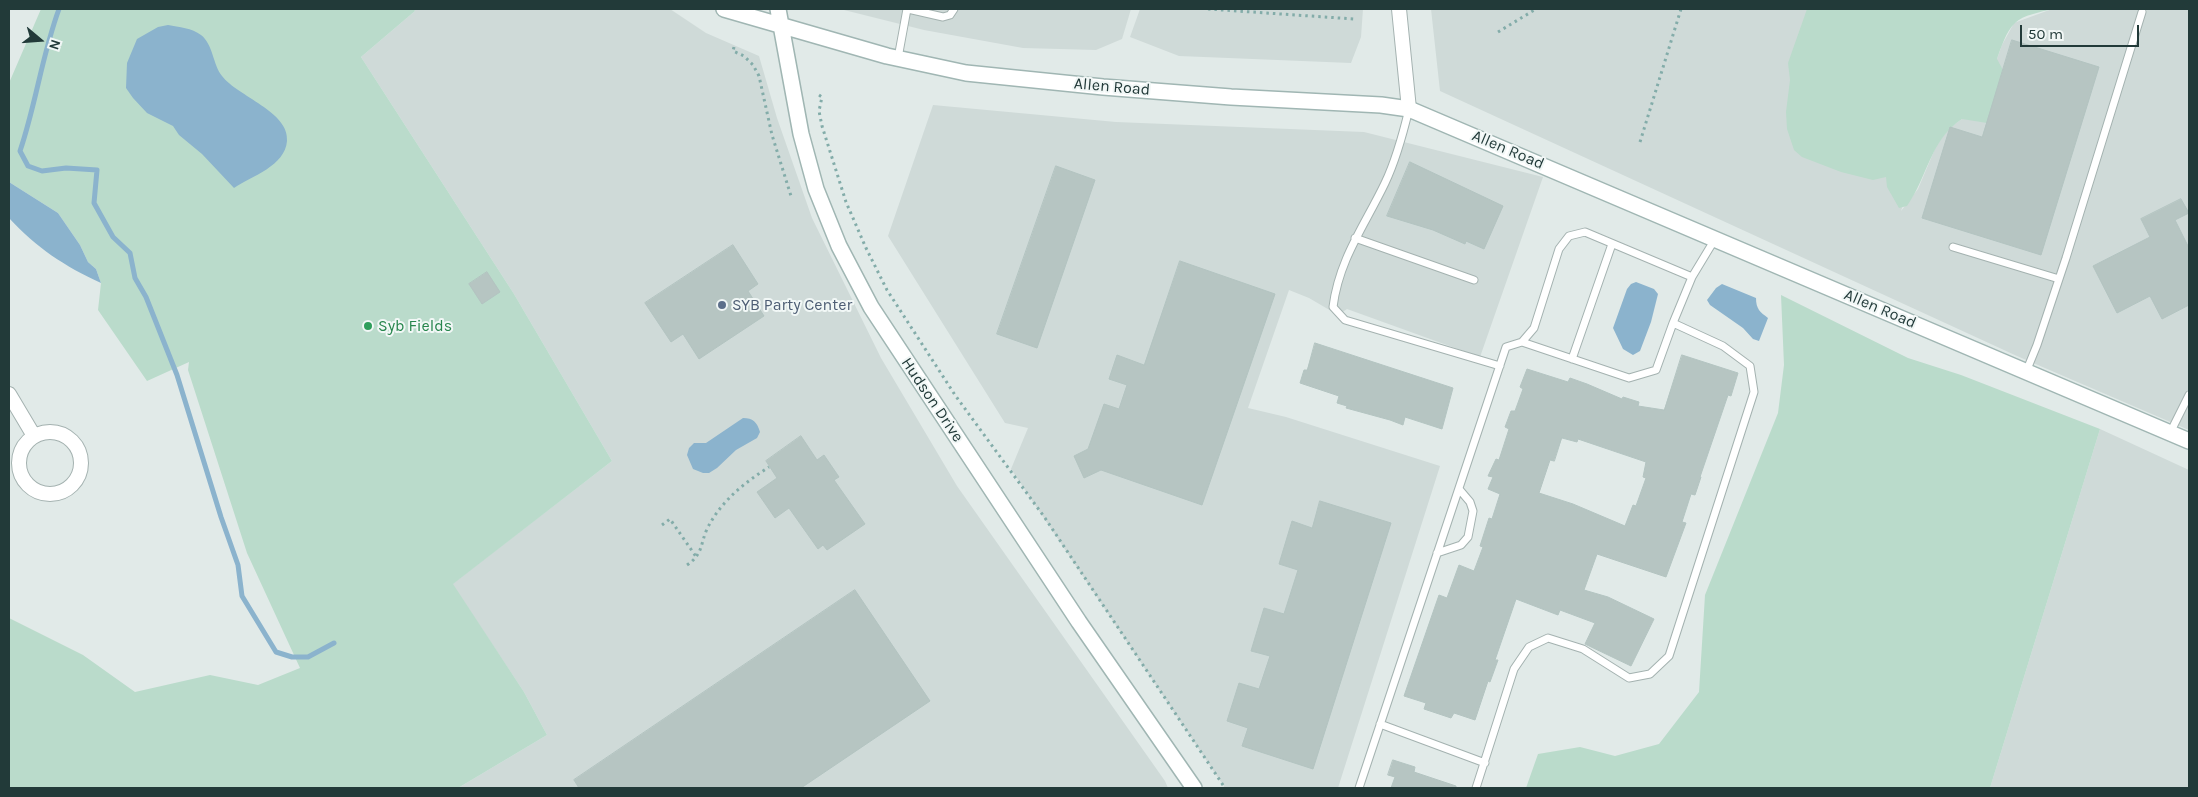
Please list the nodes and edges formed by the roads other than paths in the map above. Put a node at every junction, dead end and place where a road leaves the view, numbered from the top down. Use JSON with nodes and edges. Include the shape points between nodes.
{"nodes":[{"id":1,"x":724,"y":9,"type":"edge"},
{"id":2,"x":778,"y":9,"type":"edge"},
{"id":3,"x":907,"y":9,"type":"edge"},
{"id":4,"x":954,"y":9,"type":"edge"},
{"id":5,"x":1399,"y":9,"type":"edge"},
{"id":6,"x":2142,"y":12,"type":"dead end"},
{"id":7,"x":782,"y":27,"type":"junction"},
{"id":8,"x":898,"y":58,"type":"junction"},
{"id":9,"x":1409,"y":109,"type":"junction"},
{"id":10,"x":1355,"y":238,"type":"junction"},
{"id":11,"x":1716,"y":238,"type":"junction"},
{"id":12,"x":1612,"y":244,"type":"junction"},
{"id":13,"x":1953,"y":247,"type":"dead end"},
{"id":14,"x":1692,"y":277,"type":"junction"},
{"id":15,"x":2060,"y":279,"type":"junction"},
{"id":16,"x":1474,"y":280,"type":"dead end"},
{"id":17,"x":1673,"y":323,"type":"junction"},
{"id":18,"x":1522,"y":342,"type":"junction"},
{"id":19,"x":1572,"y":359,"type":"junction"},
{"id":20,"x":1500,"y":366,"type":"junction"},
{"id":21,"x":2026,"y":372,"type":"junction"},
{"id":22,"x":9,"y":394,"type":"edge"},
{"id":23,"x":2189,"y":395,"type":"edge"},
{"id":24,"x":2170,"y":433,"type":"junction"},
{"id":25,"x":34,"y":436,"type":"junction"},
{"id":26,"x":2189,"y":441,"type":"edge"},
{"id":27,"x":1459,"y":489,"type":"junction"},
{"id":28,"x":1437,"y":553,"type":"junction"},
{"id":29,"x":1380,"y":724,"type":"junction"},
{"id":30,"x":1485,"y":763,"type":"junction"},
{"id":31,"x":1194,"y":788,"type":"edge"},
{"id":32,"x":1359,"y":788,"type":"edge"},
{"id":33,"x":1476,"y":788,"type":"edge"}],
"edges":[{"from":1,"to":7,"type":"street"},
{"from":2,"to":7,"type":"street","name":"Hudson Drive"},
{"from":3,"to":4,"type":"lane","via":[[947,17]]},
{"from":3,"to":8,"type":"lane"},
{"from":5,"to":9,"type":"street"},
{"from":6,"to":15,"type":"lane"},
{"from":7,"to":8,"type":"street","name":"Allen Road"},
{"from":7,"to":31,"type":"street","name":"Hudson Drive","via":[[801,134],[816,189],[839,246],[871,307],[1079,622]]},
{"from":8,"to":9,"type":"street","name":"Allen Road","via":[[966,73],[1008,78]]},
{"from":9,"to":10,"type":"lane","via":[[1386,182]]},
{"from":9,"to":11,"type":"street","name":"Allen Road"},
{"from":10,"to":16,"type":"lane"},
{"from":10,"to":20,"type":"lane","via":[[1336,285],[1333,307],[1345,320]]},
{"from":11,"to":14,"type":"lane"},
{"from":11,"to":21,"type":"street","name":"Allen Road"},
{"from":12,"to":14,"type":"lane"},
{"from":12,"to":18,"type":"lane","via":[[1585,232],[1569,236],[1560,249],[1534,328]]},
{"from":12,"to":19,"type":"lane"},
{"from":13,"to":15,"type":"lane"},
{"from":14,"to":17,"type":"lane"},
{"from":15,"to":21,"type":"lane"},
{"from":17,"to":19,"type":"lane","via":[[1656,370],[1629,378]]},
{"from":17,"to":30,"type":"lane","via":[[1724,346],[1750,366],[1754,392],[1669,656],[1650,674],[1629,678],[1583,649],[1548,638],[1529,647],[1514,669]]},
{"from":18,"to":19,"type":"lane"},
{"from":18,"to":20,"type":"lane","via":[[1506,347]]},
{"from":20,"to":27,"type":"lane"},
{"from":21,"to":24,"type":"street","name":"Allen Road"},
{"from":22,"to":25,"type":"street"},
{"from":23,"to":24,"type":"lane"},
{"from":24,"to":26,"type":"street","name":"Allen Road"},
{"from":25,"to":25,"type":"street","via":[[23,448],[19,463],[26,483],[44,494],[65,491],[74,484],[82,468],[75,443],[60,433]]},
{"from":27,"to":28,"type":"lane"},
{"from":27,"to":28,"type":"lane","via":[[1473,511],[1468,537],[1461,545]]},
{"from":28,"to":29,"type":"lane"},
{"from":29,"to":30,"type":"lane"},
{"from":29,"to":32,"type":"lane"},
{"from":30,"to":33,"type":"lane"}]}
